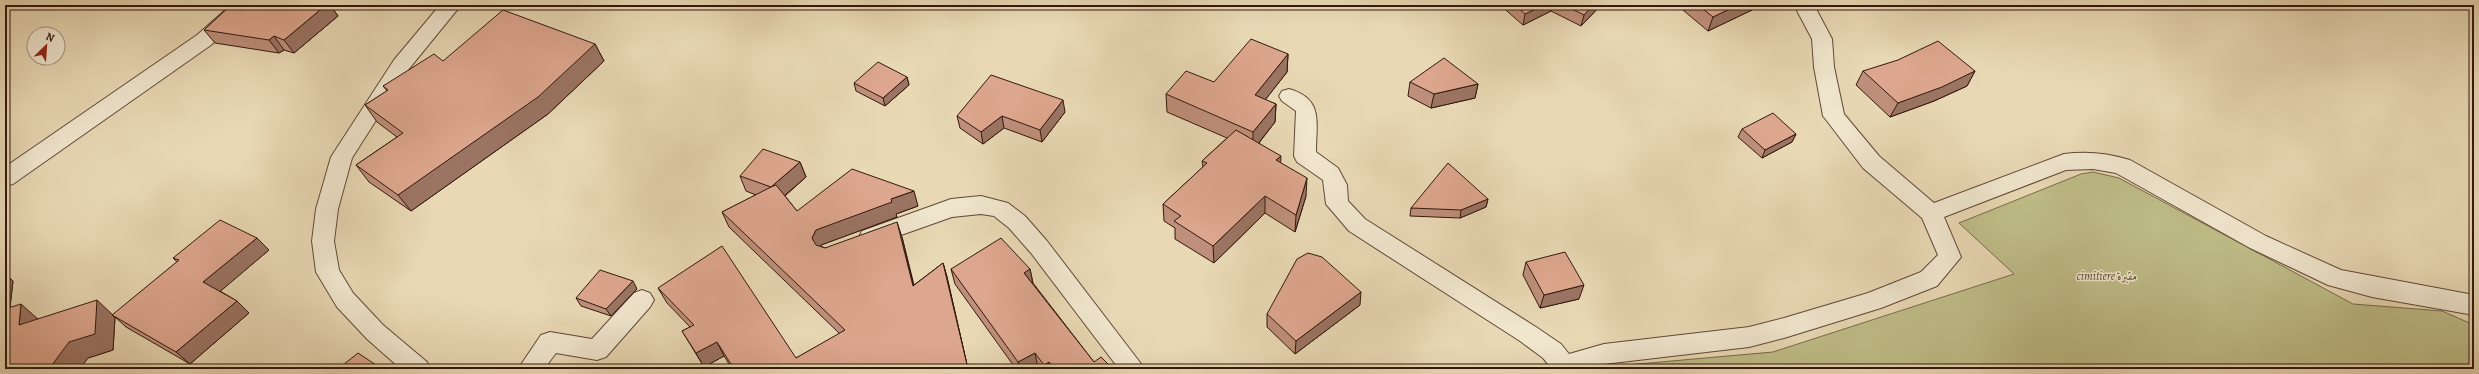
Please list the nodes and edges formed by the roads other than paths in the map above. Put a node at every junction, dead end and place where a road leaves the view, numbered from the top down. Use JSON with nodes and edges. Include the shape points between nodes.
{"nodes":[{"id":1,"x":243,"y":5,"type":"edge"},
{"id":2,"x":451,"y":5,"type":"edge"},
{"id":3,"x":1804,"y":5,"type":"edge"},
{"id":4,"x":1289,"y":96,"type":"dead end"},
{"id":5,"x":5,"y":178,"type":"edge"},
{"id":6,"x":1931,"y":213,"type":"junction"},
{"id":7,"x":850,"y":245,"type":"edge"},
{"id":8,"x":642,"y":300,"type":"dead end"},
{"id":9,"x":2474,"y":306,"type":"edge"},
{"id":10,"x":418,"y":369,"type":"edge"},
{"id":11,"x":530,"y":369,"type":"edge"},
{"id":12,"x":1133,"y":369,"type":"edge"},
{"id":13,"x":1567,"y":369,"type":"edge"}],
"edges":[{"from":1,"to":5,"type":"street","via":[[204,40]]},
{"from":2,"to":10,"type":"street","via":[[401,65],[342,157],[327,209],[323,241],[328,272],[345,300],[375,332]]},
{"from":3,"to":6,"type":"street","via":[[1822,39],[1824,67],[1834,116],[1871,162]]},
{"from":4,"to":13,"type":"street","via":[[1303,104],[1306,111],[1305,156],[1332,173],[1338,189],[1337,204],[1357,224],[1528,334],[1552,351]]},
{"from":6,"to":9,"type":"street","via":[[2064,162],[2102,160],[2122,166],[2258,242],[2336,278]]},
{"from":6,"to":13,"type":"street","via":[[1950,257],[1929,280],[1873,301],[1756,336],[1604,354],[1577,362]]},
{"from":7,"to":12,"type":"street","via":[[951,208],[981,205],[1000,209],[1017,222],[1039,247]]},
{"from":8,"to":11,"type":"street","via":[[597,350],[550,342]]}]}
